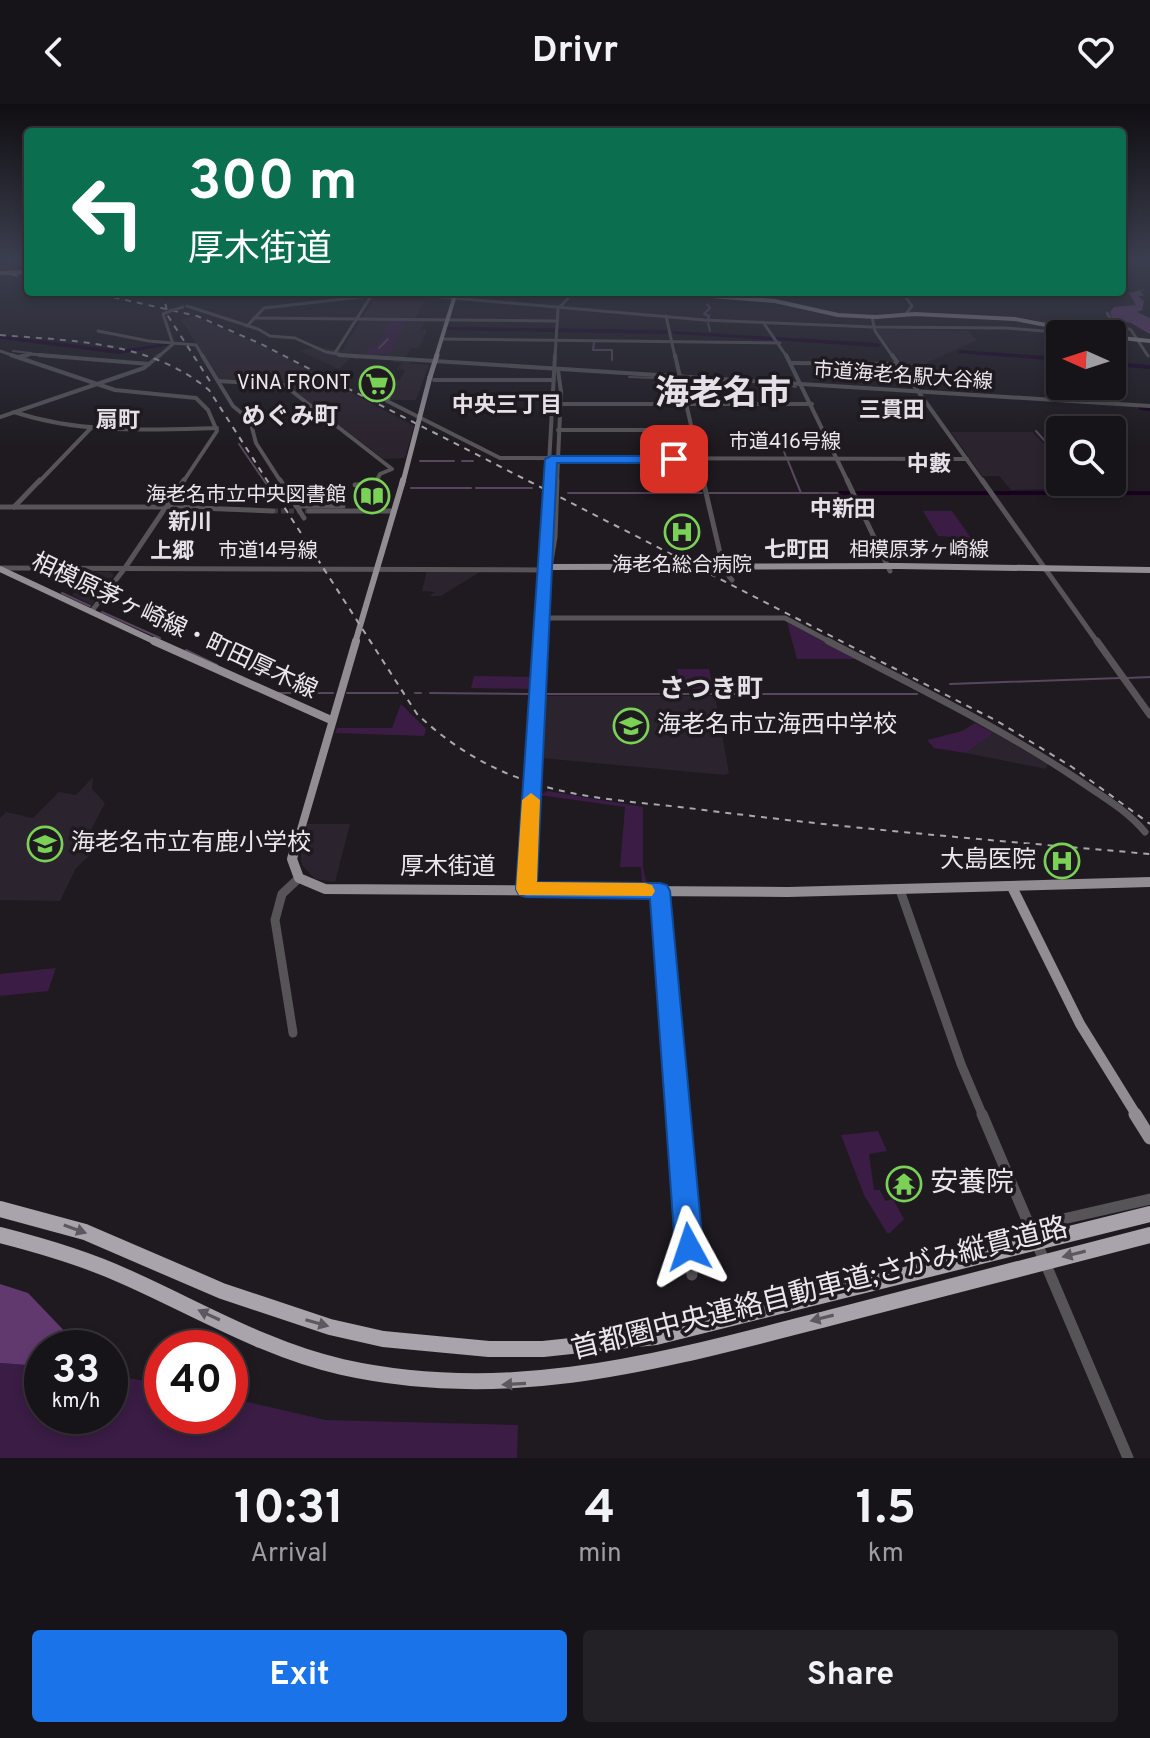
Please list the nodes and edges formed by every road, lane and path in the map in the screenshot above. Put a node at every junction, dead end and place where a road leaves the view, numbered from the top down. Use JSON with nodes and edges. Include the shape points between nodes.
{"nodes":[{"id":1,"x":166,"y":321,"type":"edge"},
{"id":2,"x":231,"y":321,"type":"edge"},
{"id":3,"x":251,"y":321,"type":"edge"},
{"id":4,"x":356,"y":321,"type":"edge"},
{"id":5,"x":446,"y":321,"type":"edge"},
{"id":6,"x":557,"y":321,"type":"edge"},
{"id":7,"x":667,"y":321,"type":"edge"},
{"id":8,"x":750,"y":321,"type":"edge"},
{"id":9,"x":872,"y":321,"type":"edge"},
{"id":10,"x":1113,"y":321,"type":"edge"},
{"id":11,"x":763,"y":322,"type":"junction"},
{"id":12,"x":247,"y":326,"type":"junction"},
{"id":13,"x":873,"y":327,"type":"junction"},
{"id":14,"x":98,"y":331,"type":"dead end"},
{"id":15,"x":1046,"y":331,"type":"edge"},
{"id":16,"x":441,"y":339,"type":"junction"},
{"id":17,"x":777,"y":339,"type":"junction"},
{"id":18,"x":1126,"y":339,"type":"edge"},
{"id":19,"x":556,"y":340,"type":"junction"},
{"id":20,"x":1137,"y":340,"type":"junction"},
{"id":21,"x":1150,"y":341,"type":"edge"},
{"id":22,"x":672,"y":342,"type":"junction"},
{"id":23,"x":173,"y":344,"type":"junction"},
{"id":24,"x":0,"y":351,"type":"edge"},
{"id":25,"x":335,"y":353,"type":"junction"},
{"id":26,"x":1148,"y":356,"type":"edge"},
{"id":27,"x":18,"y":357,"type":"junction"},
{"id":28,"x":434,"y":362,"type":"junction"},
{"id":29,"x":791,"y":363,"type":"junction"},
{"id":30,"x":151,"y":364,"type":"junction"},
{"id":31,"x":898,"y":364,"type":"junction"},
{"id":32,"x":556,"y":369,"type":"junction"},
{"id":33,"x":681,"y":377,"type":"junction"},
{"id":34,"x":432,"y":379,"type":"junction"},
{"id":35,"x":554,"y":380,"type":"junction"},
{"id":36,"x":218,"y":381,"type":"junction"},
{"id":37,"x":96,"y":384,"type":"junction"},
{"id":38,"x":802,"y":385,"type":"junction"},
{"id":39,"x":392,"y":389,"type":"dead end"},
{"id":40,"x":918,"y":392,"type":"junction"},
{"id":41,"x":557,"y":404,"type":"junction"},
{"id":42,"x":686,"y":404,"type":"junction"},
{"id":43,"x":812,"y":404,"type":"junction"},
{"id":44,"x":1150,"y":406,"type":"edge"},
{"id":45,"x":14,"y":412,"type":"junction"},
{"id":46,"x":0,"y":417,"type":"edge"},
{"id":47,"x":217,"y":428,"type":"junction"},
{"id":48,"x":90,"y":429,"type":"junction"},
{"id":49,"x":553,"y":430,"type":"junction"},
{"id":50,"x":560,"y":430,"type":"junction"},
{"id":51,"x":692,"y":430,"type":"junction"},
{"id":52,"x":555,"y":459,"type":"junction"},
{"id":53,"x":699,"y":459,"type":"junction"},
{"id":54,"x":837,"y":459,"type":"junction"},
{"id":55,"x":967,"y":459,"type":"junction"},
{"id":56,"x":355,"y":485,"type":"dead end"},
{"id":57,"x":296,"y":506,"type":"junction"},
{"id":58,"x":343,"y":506,"type":"dead end"},
{"id":59,"x":0,"y":507,"type":"edge"},
{"id":60,"x":14,"y":507,"type":"junction"},
{"id":61,"x":168,"y":507,"type":"junction"},
{"id":62,"x":273,"y":511,"type":"tunnel mouth"},
{"id":63,"x":309,"y":511,"type":"tunnel mouth"},
{"id":64,"x":394,"y":511,"type":"junction"},
{"id":65,"x":304,"y":518,"type":"dead end"},
{"id":66,"x":125,"y":568,"type":"junction"},
{"id":67,"x":379,"y":568,"type":"junction"},
{"id":68,"x":547,"y":568,"type":"junction"},
{"id":69,"x":724,"y":568,"type":"junction"},
{"id":70,"x":0,"y":569,"type":"edge"},
{"id":71,"x":889,"y":569,"type":"junction"},
{"id":72,"x":1047,"y":570,"type":"junction"},
{"id":73,"x":1150,"y":572,"type":"edge"},
{"id":74,"x":732,"y":580,"type":"dead end"},
{"id":75,"x":91,"y":612,"type":"junction"},
{"id":76,"x":543,"y":618,"type":"junction"},
{"id":77,"x":1150,"y":715,"type":"edge"},
{"id":78,"x":331,"y":720,"type":"junction"},
{"id":79,"x":1145,"y":832,"type":"dead end"},
{"id":80,"x":299,"y":878,"type":"junction"},
{"id":81,"x":1150,"y":882,"type":"edge"},
{"id":82,"x":1012,"y":887,"type":"junction"},
{"id":83,"x":526,"y":889,"type":"junction"},
{"id":84,"x":900,"y":890,"type":"junction"},
{"id":85,"x":660,"y":891,"type":"junction"},
{"id":86,"x":293,"y":1033,"type":"dead end"},
{"id":87,"x":1150,"y":1138,"type":"edge"},
{"id":88,"x":1150,"y":1199,"type":"edge"},
{"id":89,"x":0,"y":1209,"type":"edge"},
{"id":90,"x":1150,"y":1214,"type":"edge"},
{"id":91,"x":1028,"y":1227,"type":"junction"},
{"id":92,"x":0,"y":1235,"type":"edge"},
{"id":93,"x":1150,"y":1235,"type":"edge"},
{"id":94,"x":692,"y":1275,"type":"dead end"},
{"id":95,"x":1128,"y":1458,"type":"edge"}],
"edges":[{"from":1,"to":23,"type":"street","bridge":true},
{"from":2,"to":12,"type":"street"},
{"from":3,"to":12,"type":"street"},
{"from":4,"to":25,"type":"street"},
{"from":5,"to":16,"type":"main road"},
{"from":6,"to":19,"type":"street"},
{"from":7,"to":22,"type":"street"},
{"from":8,"to":11,"type":"street"},
{"from":9,"to":13,"type":"street"},
{"from":10,"to":20,"type":"street","via":[[1131,330]]},
{"from":11,"to":13,"type":"street"},
{"from":11,"to":17,"type":"street"},
{"from":12,"to":25,"type":"street","name":"市道海老名駅大谷線"},
{"from":13,"to":15,"type":"street"},
{"from":13,"to":31,"type":"street"},
{"from":14,"to":23,"type":"street"},
{"from":16,"to":19,"type":"street"},
{"from":16,"to":28,"type":"main road"},
{"from":17,"to":22,"type":"street"},
{"from":17,"to":29,"type":"street"},
{"from":18,"to":20,"type":"main road"},
{"from":19,"to":22,"type":"street"},
{"from":19,"to":32,"type":"street"},
{"from":20,"to":21,"type":"main road"},
{"from":20,"to":26,"type":"street"},
{"from":22,"to":33,"type":"street"},
{"from":23,"to":30,"type":"street"},
{"from":23,"to":36,"type":"street","via":[[196,344]]},
{"from":24,"to":27,"type":"street"},
{"from":25,"to":28,"type":"street","name":"市道海老名駅大谷線"},
{"from":27,"to":30,"type":"street"},
{"from":27,"to":37,"type":"street"},
{"from":28,"to":32,"type":"street","name":"市道海老名駅大谷線"},
{"from":28,"to":34,"type":"main road"},
{"from":29,"to":31,"type":"street"},
{"from":29,"to":38,"type":"street"},
{"from":30,"to":37,"type":"street"},
{"from":31,"to":40,"type":"street"},
{"from":32,"to":33,"type":"street","name":"市道海老名駅大谷線"},
{"from":32,"to":35,"type":"street"},
{"from":32,"to":41,"type":"street"},
{"from":33,"to":38,"type":"street","name":"市道海老名駅大谷線"},
{"from":33,"to":42,"type":"street"},
{"from":34,"to":35,"type":"street"},
{"from":34,"to":64,"type":"main road","bridge":true},
{"from":35,"to":41,"type":"street"},
{"from":36,"to":56,"type":"street","via":[[284,385],[391,470],[381,473],[375,484]]},
{"from":36,"to":57,"type":"street","via":[[234,407],[250,420],[256,443]]},
{"from":37,"to":45,"type":"street"},
{"from":37,"to":47,"type":"street","via":[[192,395]]},
{"from":38,"to":40,"type":"street","name":"市道海老名駅大谷線"},
{"from":38,"to":43,"type":"street"},
{"from":39,"to":52,"type":"street","name":"市道416号線","via":[[386,401],[494,457]]},
{"from":40,"to":44,"type":"street","name":"市道海老名駅大谷線"},
{"from":40,"to":55,"type":"street"},
{"from":41,"to":42,"type":"street"},
{"from":41,"to":49,"type":"street"},
{"from":41,"to":50,"type":"street"},
{"from":42,"to":43,"type":"street"},
{"from":42,"to":51,"type":"street"},
{"from":43,"to":54,"type":"street"},
{"from":45,"to":46,"type":"street"},
{"from":45,"to":48,"type":"street","via":[[54,426]]},
{"from":47,"to":48,"type":"street"},
{"from":47,"to":61,"type":"street"},
{"from":48,"to":60,"type":"street"},
{"from":49,"to":50,"type":"street"},
{"from":49,"to":52,"type":"street"},
{"from":50,"to":51,"type":"street"},
{"from":50,"to":52,"type":"street"},
{"from":51,"to":53,"type":"street"},
{"from":52,"to":53,"type":"street","name":"市道416号線"},
{"from":52,"to":68,"type":"street","via":[[555,537]]},
{"from":53,"to":54,"type":"street","name":"市道416号線"},
{"from":53,"to":69,"type":"street"},
{"from":54,"to":55,"type":"street","name":"市道416号線"},
{"from":54,"to":71,"type":"street"},
{"from":55,"to":72,"type":"street"},
{"from":57,"to":58,"type":"street"},
{"from":57,"to":65,"type":"street"},
{"from":59,"to":60,"type":"street"},
{"from":60,"to":61,"type":"street"},
{"from":61,"to":62,"type":"street"},
{"from":61,"to":66,"type":"street"},
{"from":63,"to":64,"type":"street"},
{"from":64,"to":67,"type":"main road"},
{"from":66,"to":67,"type":"street","name":"市道14号線"},
{"from":66,"to":70,"type":"street","name":"市道14号線"},
{"from":66,"to":75,"type":"street"},
{"from":67,"to":68,"type":"street","name":"市道14号線"},
{"from":67,"to":78,"type":"main road"},
{"from":68,"to":69,"type":"main road","name":"相模原茅ヶ崎線"},
{"from":68,"to":76,"type":"street"},
{"from":69,"to":71,"type":"main road","name":"相模原茅ヶ崎線"},
{"from":69,"to":74,"type":"street"},
{"from":70,"to":75,"type":"main road","name":"相模原茅ヶ崎線・町田厚木線"},
{"from":71,"to":72,"type":"main road","name":"相模原茅ヶ崎線"},
{"from":72,"to":73,"type":"main road","name":"相模原茅ヶ崎線"},
{"from":72,"to":77,"type":"street"},
{"from":75,"to":78,"type":"main road","name":"相模原茅ヶ崎線・町田厚木線"},
{"from":76,"to":79,"type":"street","via":[[785,618],[1025,744]]},
{"from":76,"to":83,"type":"street"},
{"from":78,"to":80,"type":"main road","via":[[292,859]]},
{"from":80,"to":83,"type":"main road","name":"厚木街道","via":[[325,889]]},
{"from":80,"to":86,"type":"street","via":[[282,894],[275,920]]},
{"from":81,"to":82,"type":"main road","name":"厚木街道"},
{"from":82,"to":84,"type":"main road","name":"厚木街道"},
{"from":82,"to":87,"type":"main road","via":[[1080,1024]]},
{"from":83,"to":85,"type":"main road","name":"厚木街道"},
{"from":84,"to":85,"type":"main road","name":"厚木街道"},
{"from":84,"to":91,"type":"street","via":[[956,1052]]},
{"from":85,"to":94,"type":"street"},
{"from":88,"to":91,"type":"street"},
{"from":89,"to":90,"type":"highway","name":"首都圏中央連絡自動車道;さがみ縦貫道路","one_way":true,"bridge":true,"via":[[72,1228],[296,1318],[421,1346],[493,1352],[656,1337]]},
{"from":91,"to":95,"type":"street"},
{"from":93,"to":92,"type":"highway","name":"首都圏中央連絡自動車道;さがみ縦貫道路","one_way":true,"bridge":true,"via":[[658,1362],[582,1377],[488,1385],[415,1380],[327,1363],[262,1340],[98,1264]]}]}
